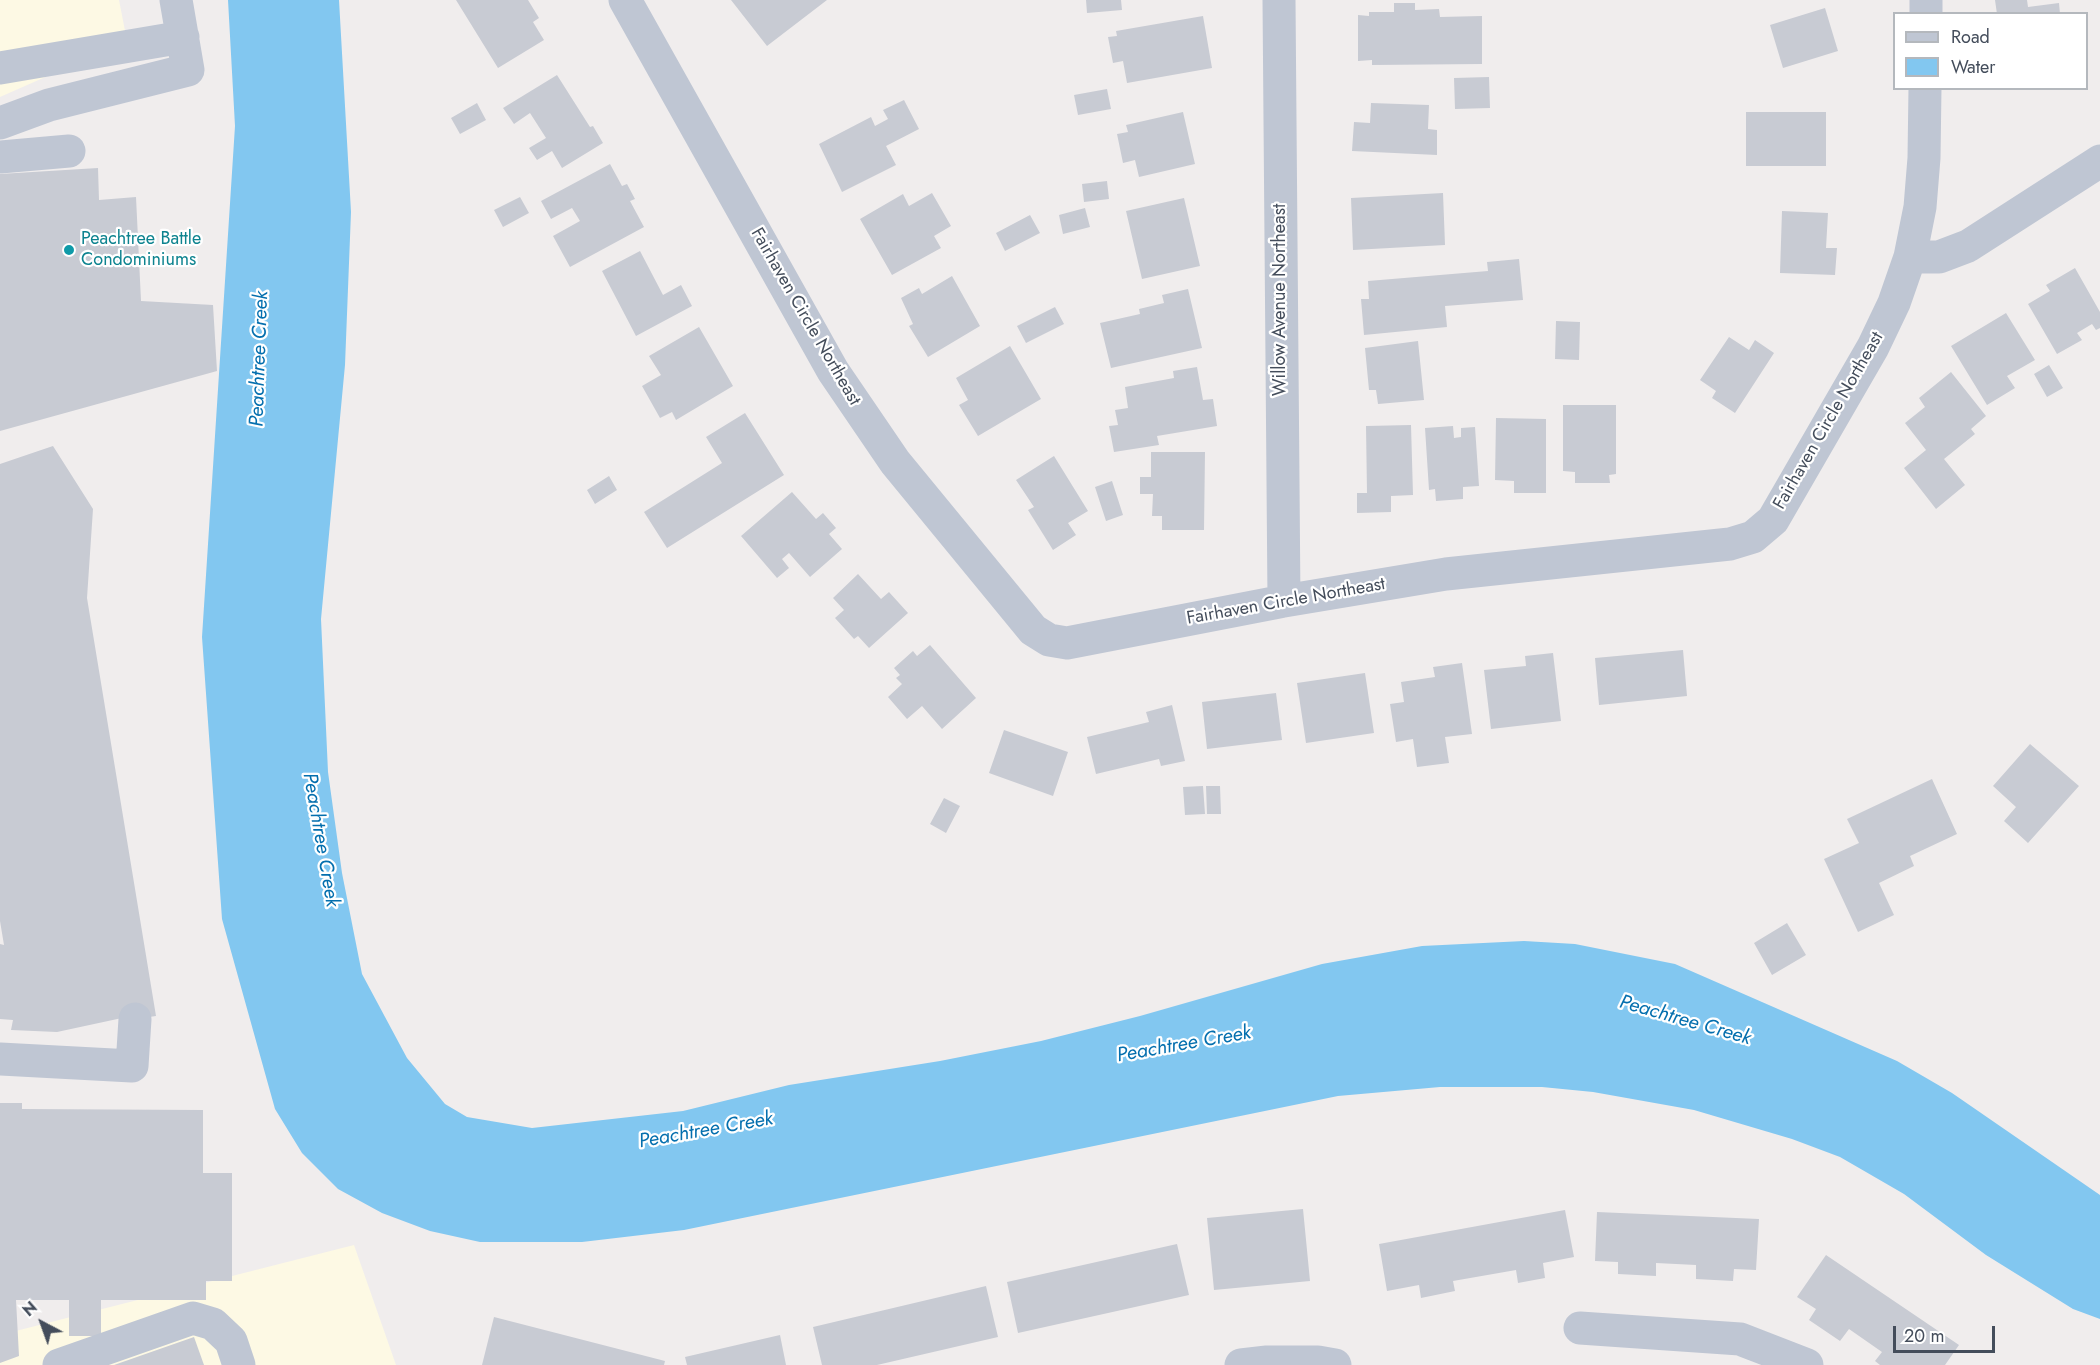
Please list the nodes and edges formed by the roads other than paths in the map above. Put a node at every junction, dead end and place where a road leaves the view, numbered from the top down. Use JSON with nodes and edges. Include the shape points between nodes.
{"nodes":[{"id":1,"x":176,"y":0,"type":"edge"},
{"id":2,"x":625,"y":0,"type":"edge"},
{"id":3,"x":1279,"y":0,"type":"edge"},
{"id":4,"x":183,"y":37,"type":"junction"},
{"id":5,"x":0,"y":69,"type":"edge"},
{"id":6,"x":1925,"y":90,"type":"edge"},
{"id":7,"x":0,"y":123,"type":"edge"},
{"id":8,"x":69,"y":151,"type":"dead end"},
{"id":9,"x":0,"y":157,"type":"edge"},
{"id":10,"x":2100,"y":161,"type":"edge"},
{"id":11,"x":1910,"y":257,"type":"junction"},
{"id":12,"x":1284,"y":601,"type":"junction"},
{"id":13,"x":135,"y":1019,"type":"dead end"},
{"id":14,"x":0,"y":1059,"type":"edge"},
{"id":15,"x":1580,"y":1328,"type":"dead end"},
{"id":16,"x":1764,"y":1357,"type":"edge"},
{"id":17,"x":58,"y":1365,"type":"edge"},
{"id":18,"x":239,"y":1365,"type":"edge"},
{"id":19,"x":1241,"y":1365,"type":"edge"},
{"id":20,"x":1335,"y":1365,"type":"edge"},
{"id":21,"x":1807,"y":1365,"type":"edge"}],
"edges":[{"from":1,"to":4,"type":"street"},
{"from":2,"to":12,"type":"street","name":"Fairhaven Circle Northeast","via":[[832,371],[895,462],[1033,630],[1049,640],[1067,643]]},
{"from":3,"to":12,"type":"street","name":"Willow Avenue Northeast"},
{"from":4,"to":5,"type":"street"},
{"from":4,"to":7,"type":"street","via":[[188,70],[49,105]]},
{"from":6,"to":11,"type":"street","name":"Fairhaven Circle Northeast","via":[[1920,207]]},
{"from":8,"to":9,"type":"street"},
{"from":10,"to":11,"type":"street","via":[[1968,246],[1939,257]]},
{"from":11,"to":12,"type":"street","name":"Fairhaven Circle Northeast","via":[[1873,347],[1773,520],[1753,537],[1730,544],[1446,574]]},
{"from":13,"to":14,"type":"street","via":[[132,1066]]},
{"from":15,"to":16,"type":"street","via":[[1740,1339]]},
{"from":16,"to":21,"type":"street"},
{"from":17,"to":18,"type":"street","via":[[193,1318],[213,1324],[231,1341]]},
{"from":19,"to":20,"type":"street"}]}
